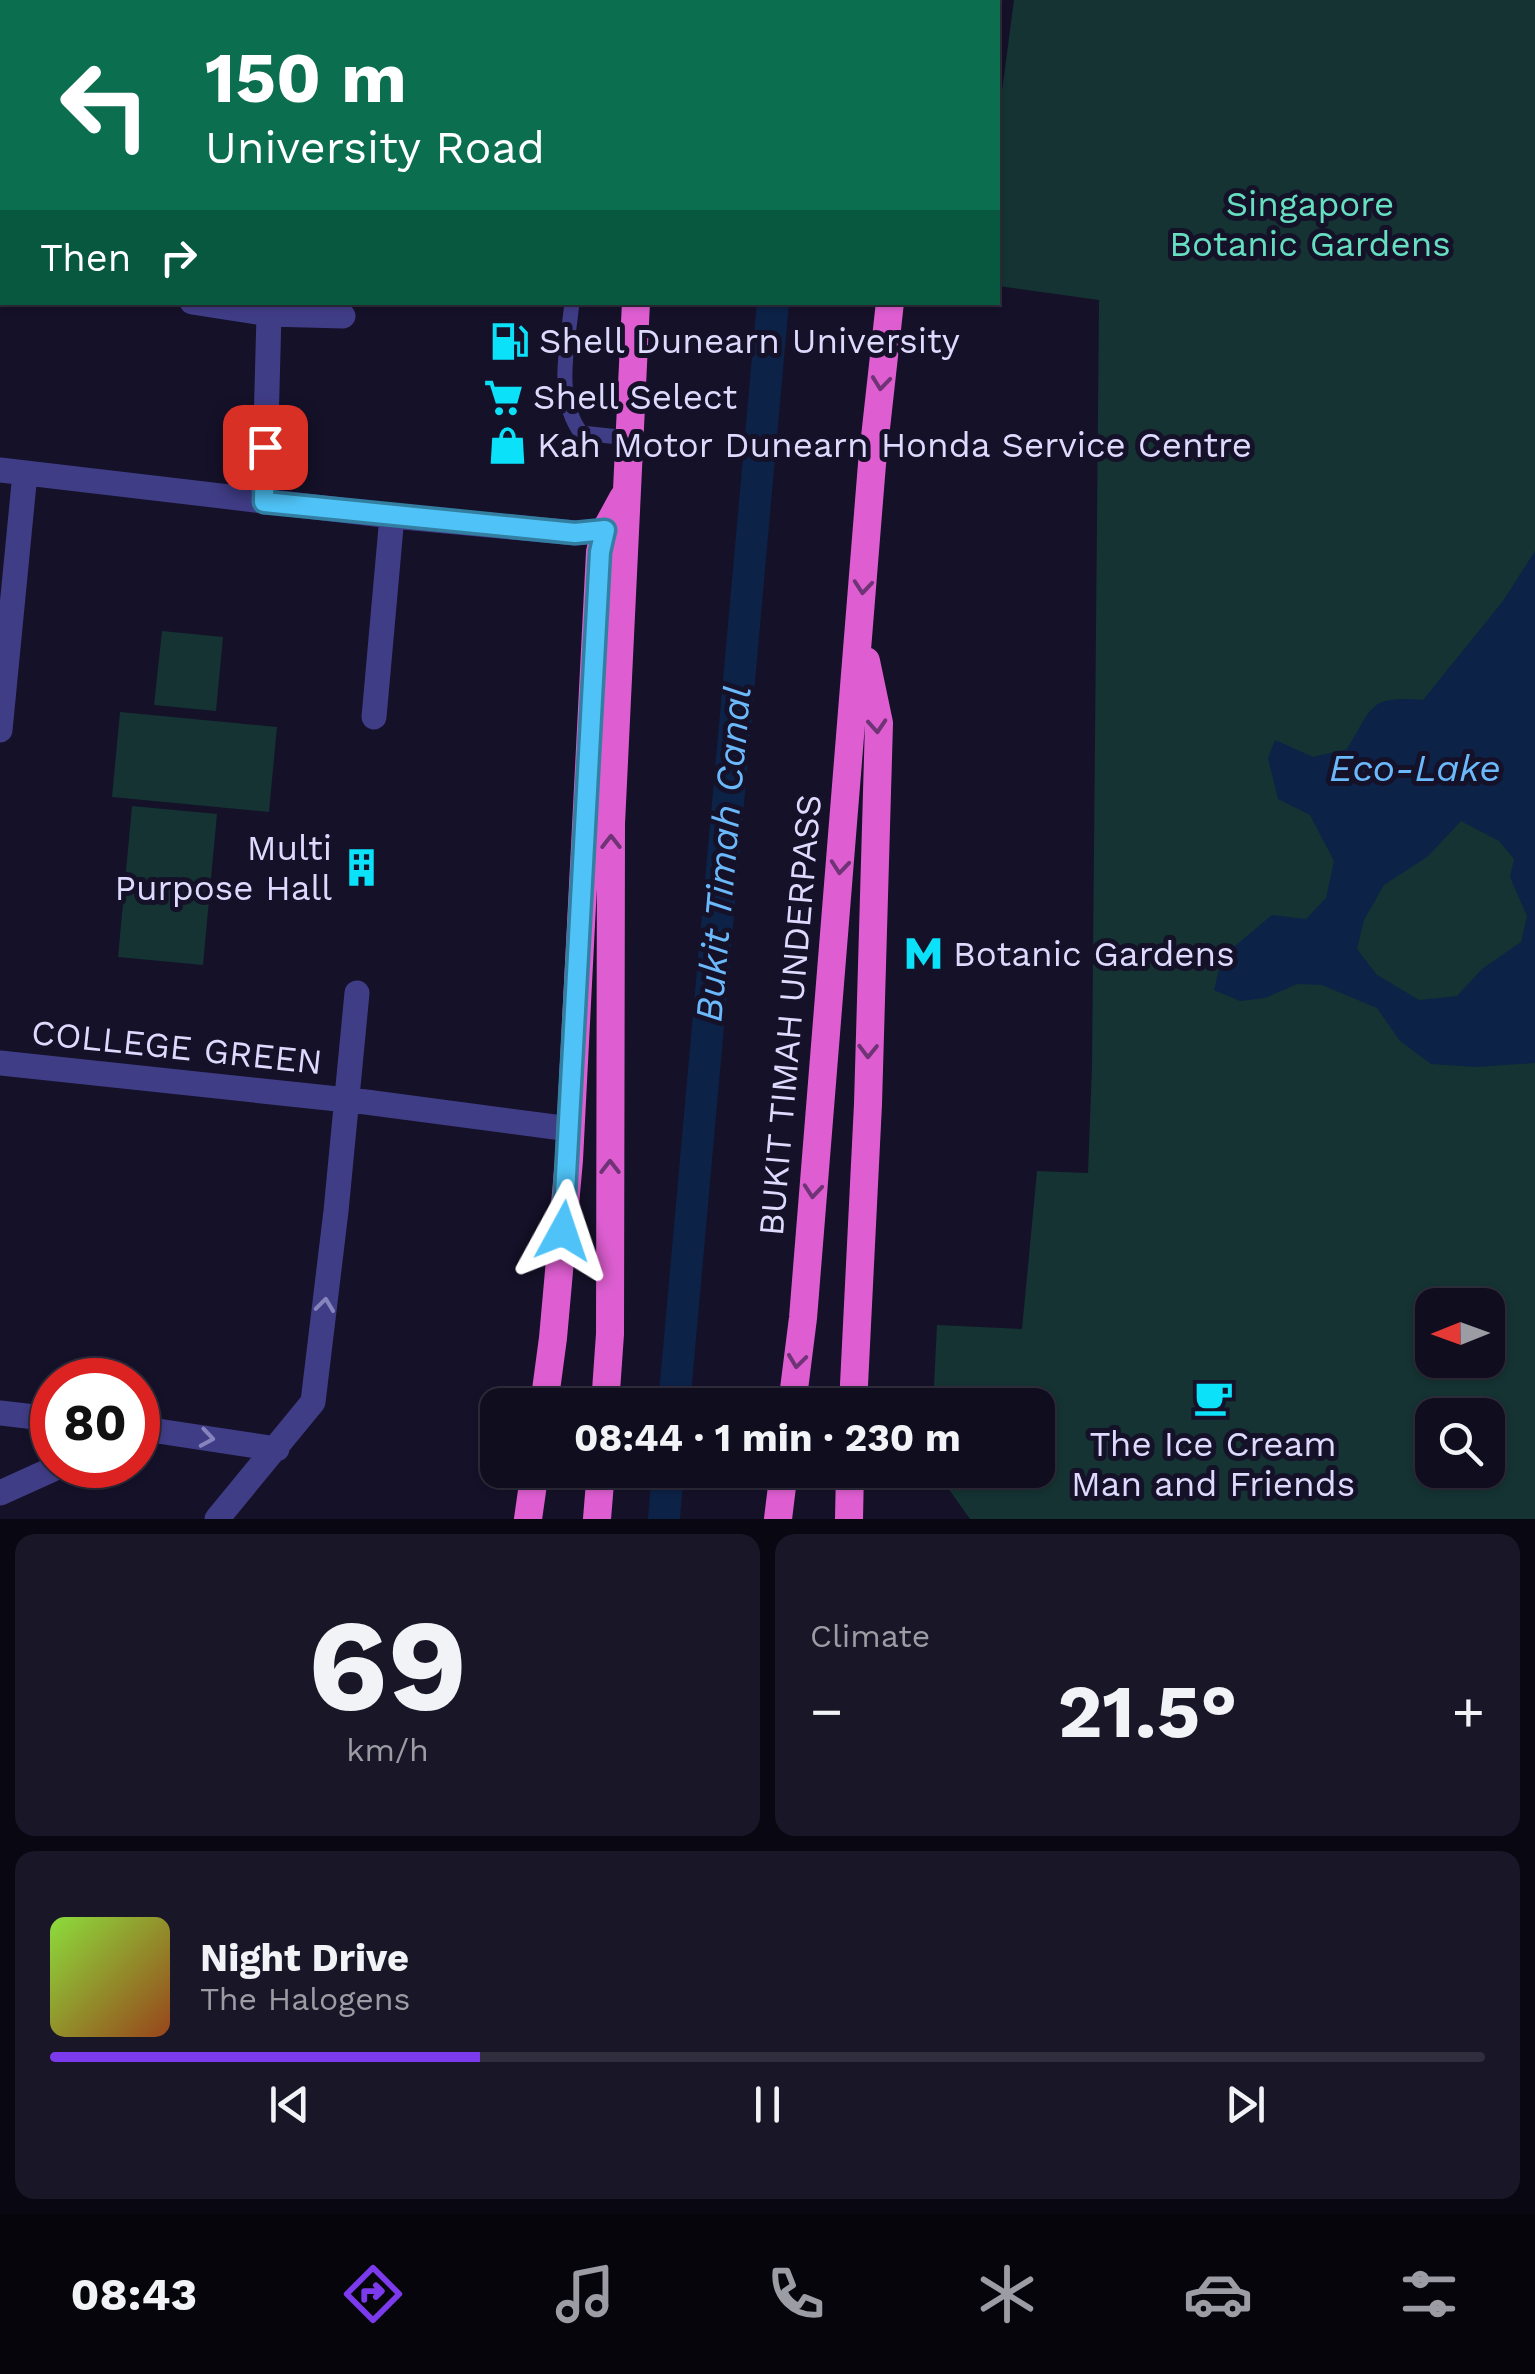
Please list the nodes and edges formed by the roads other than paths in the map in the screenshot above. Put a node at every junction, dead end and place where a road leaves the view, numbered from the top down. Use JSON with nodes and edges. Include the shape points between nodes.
{"nodes":[{"id":1,"x":211,"y":305,"type":"edge"},
{"id":2,"x":572,"y":305,"type":"edge"},
{"id":3,"x":636,"y":305,"type":"edge"},
{"id":4,"x":890,"y":305,"type":"edge"},
{"id":5,"x":268,"y":314,"type":"junction"},
{"id":6,"x":343,"y":316,"type":"dead end"},
{"id":7,"x":629,"y":438,"type":"junction"},
{"id":8,"x":13,"y":472,"type":"edge"},
{"id":9,"x":626,"y":492,"type":"junction"},
{"id":10,"x":264,"y":502,"type":"junction"},
{"id":11,"x":392,"y":516,"type":"junction"},
{"id":12,"x":602,"y":541,"type":"junction"},
{"id":13,"x":859,"y":631,"type":"junction"},
{"id":14,"x":374,"y":717,"type":"dead end"},
{"id":15,"x":0,"y":730,"type":"edge"},
{"id":16,"x":357,"y":993,"type":"dead end"},
{"id":17,"x":0,"y":1063,"type":"edge"},
{"id":18,"x":347,"y":1100,"type":"junction"},
{"id":19,"x":570,"y":1129,"type":"junction"},
{"id":20,"x":546,"y":1388,"type":"edge"},
{"id":21,"x":606,"y":1388,"type":"edge"},
{"id":22,"x":794,"y":1388,"type":"edge"},
{"id":23,"x":853,"y":1388,"type":"edge"},
{"id":24,"x":0,"y":1413,"type":"edge"},
{"id":25,"x":30,"y":1416,"type":"edge"},
{"id":26,"x":160,"y":1431,"type":"edge"},
{"id":27,"x":277,"y":1449,"type":"junction"},
{"id":28,"x":30,"y":1479,"type":"edge"},
{"id":29,"x":532,"y":1488,"type":"edge"},
{"id":30,"x":599,"y":1488,"type":"edge"},
{"id":31,"x":782,"y":1488,"type":"edge"},
{"id":32,"x":850,"y":1488,"type":"edge"},
{"id":33,"x":0,"y":1492,"type":"edge"},
{"id":34,"x":217,"y":1519,"type":"edge"},
{"id":35,"x":528,"y":1519,"type":"edge"},
{"id":36,"x":597,"y":1519,"type":"edge"},
{"id":37,"x":778,"y":1519,"type":"edge"},
{"id":38,"x":849,"y":1519,"type":"edge"}],
"edges":[{"from":1,"to":5,"type":"street"},
{"from":2,"to":7,"type":"lane","via":[[560,380],[572,421],[581,433]]},
{"from":3,"to":7,"type":"highway"},
{"from":4,"to":13,"type":"highway","name":"BUKIT TIMAH UNDERPASS","one_way":true},
{"from":5,"to":6,"type":"street"},
{"from":5,"to":10,"type":"street"},
{"from":7,"to":9,"type":"highway"},
{"from":8,"to":10,"type":"street"},
{"from":8,"to":15,"type":"street"},
{"from":9,"to":12,"type":"highway"},
{"from":21,"to":9,"type":"highway","one_way":true,"via":[[611,824]]},
{"from":10,"to":11,"type":"street"},
{"from":11,"to":12,"type":"street"},
{"from":11,"to":14,"type":"street"},
{"from":12,"to":19,"type":"highway"},
{"from":13,"to":22,"type":"highway","name":"BUKIT TIMAH UNDERPASS","one_way":true},
{"from":13,"to":23,"type":"highway","one_way":true,"via":[[879,723]]},
{"from":16,"to":18,"type":"street","name":"COLLEGE GREEN"},
{"from":17,"to":18,"type":"street","name":"COLLEGE GREEN"},
{"from":18,"to":19,"type":"street","name":"COLLEGE GREEN"},
{"from":27,"to":18,"type":"street","name":"COLLEGE GREEN","one_way":true,"via":[[313,1402]]},
{"from":19,"to":20,"type":"highway"},
{"from":24,"to":25,"type":"street"},
{"from":26,"to":27,"type":"street","one_way":true},
{"from":27,"to":34,"type":"street","name":"COLLEGE GREEN"},
{"from":28,"to":33,"type":"street"},
{"from":29,"to":35,"type":"highway"},
{"from":30,"to":36,"type":"highway"},
{"from":31,"to":37,"type":"highway"},
{"from":32,"to":38,"type":"highway"}]}
